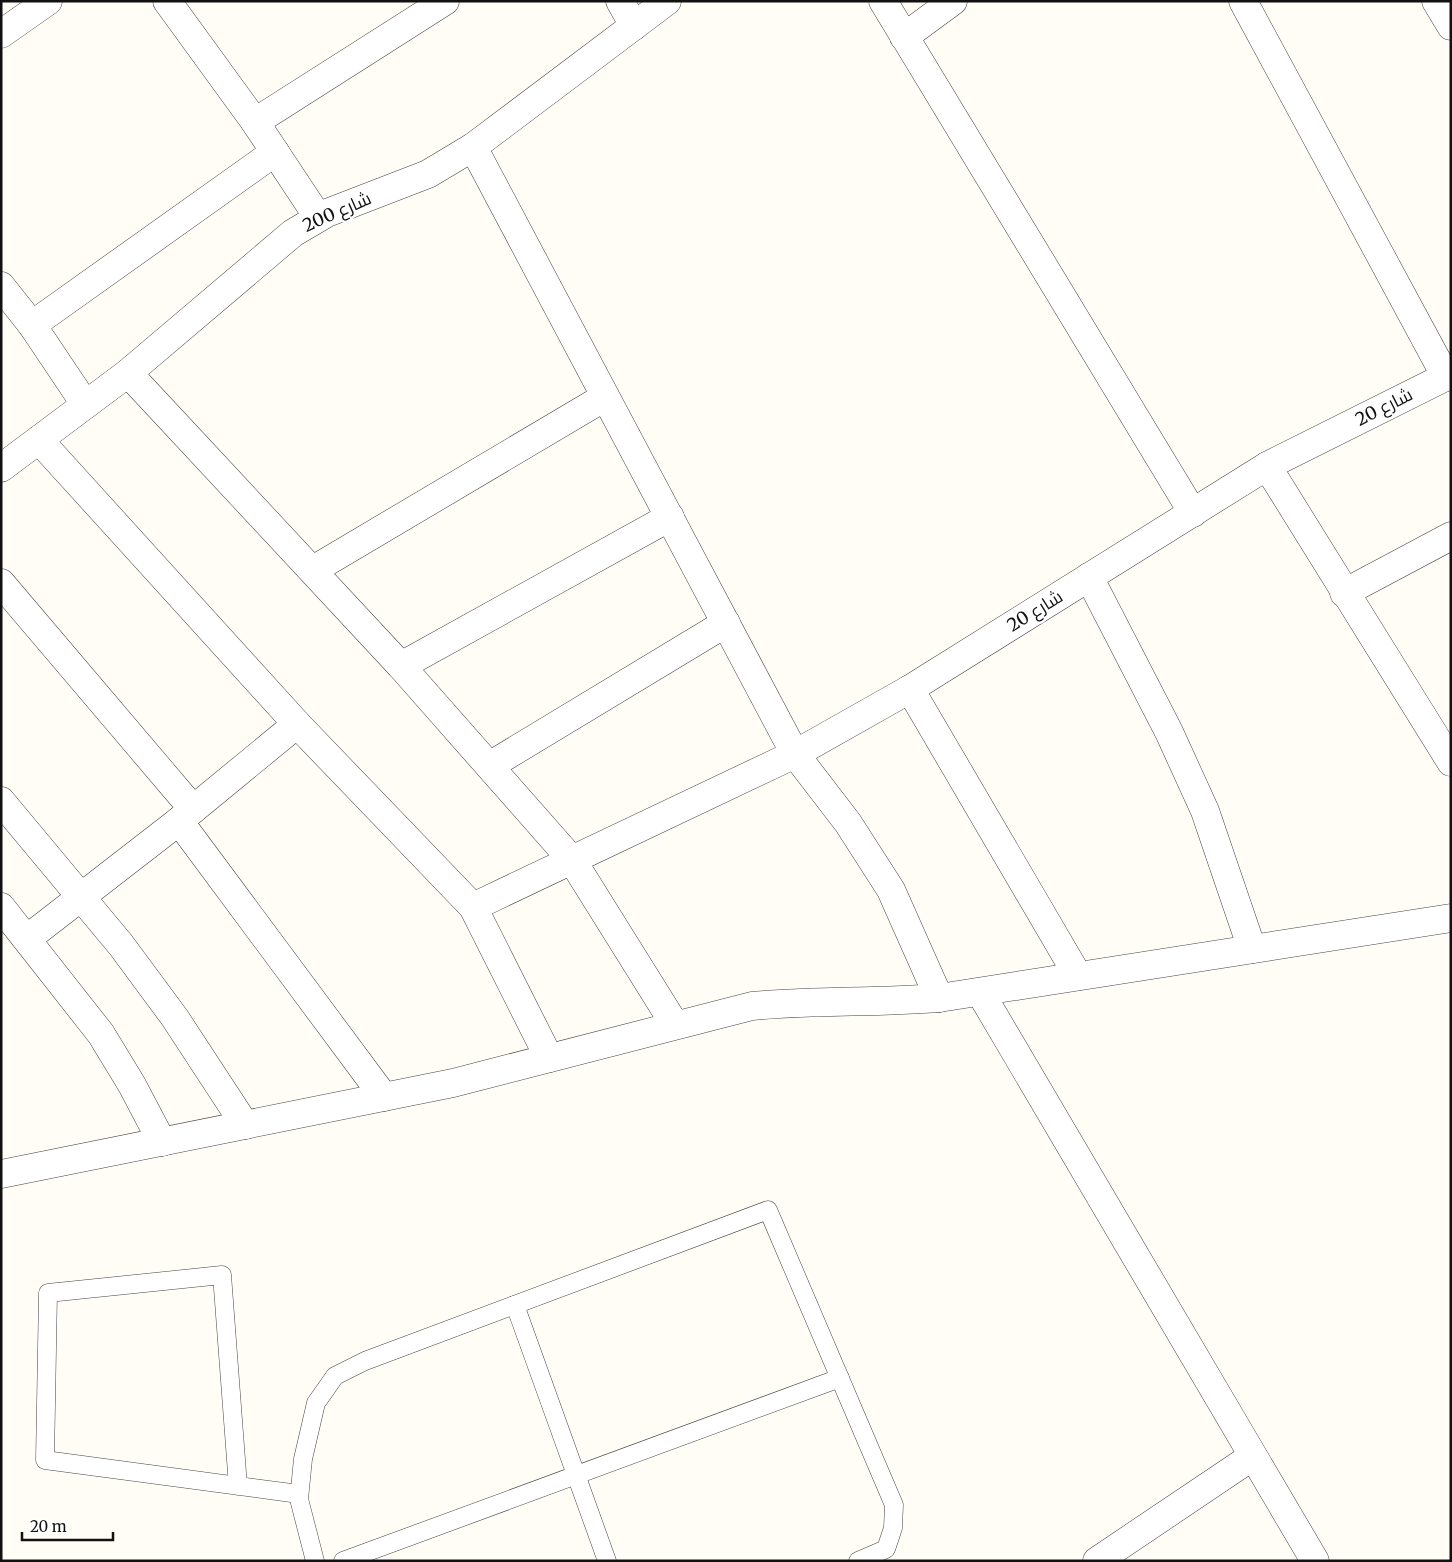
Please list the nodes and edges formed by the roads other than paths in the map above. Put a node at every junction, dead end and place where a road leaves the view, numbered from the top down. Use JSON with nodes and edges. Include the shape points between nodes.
{"nodes":[{"id":1,"x":48,"y":1,"type":"edge"},
{"id":2,"x":445,"y":1,"type":"edge"},
{"id":3,"x":620,"y":1,"type":"edge"},
{"id":4,"x":667,"y":1,"type":"edge"},
{"id":5,"x":883,"y":1,"type":"edge"},
{"id":6,"x":953,"y":1,"type":"edge"},
{"id":7,"x":1243,"y":1,"type":"edge"},
{"id":8,"x":1436,"y":1,"type":"edge"},
{"id":9,"x":170,"y":2,"type":"edge"},
{"id":10,"x":634,"y":26,"type":"junction"},
{"id":11,"x":1451,"y":26,"type":"edge"},
{"id":12,"x":1,"y":34,"type":"edge"},
{"id":13,"x":904,"y":37,"type":"junction"},
{"id":14,"x":255,"y":122,"type":"junction"},
{"id":15,"x":473,"y":147,"type":"junction"},
{"id":16,"x":275,"y":152,"type":"junction"},
{"id":17,"x":318,"y":218,"type":"junction"},
{"id":18,"x":1,"y":286,"type":"edge"},
{"id":19,"x":32,"y":325,"type":"junction"},
{"id":20,"x":128,"y":373,"type":"junction"},
{"id":21,"x":1448,"y":376,"type":"edge"},
{"id":22,"x":604,"y":397,"type":"junction"},
{"id":23,"x":85,"y":404,"type":"junction"},
{"id":24,"x":38,"y":440,"type":"junction"},
{"id":25,"x":1267,"y":466,"type":"junction"},
{"id":26,"x":1,"y":468,"type":"edge"},
{"id":27,"x":1193,"y":513,"type":"junction"},
{"id":28,"x":670,"y":517,"type":"junction"},
{"id":29,"x":1451,"y":536,"type":"edge"},
{"id":30,"x":313,"y":570,"type":"junction"},
{"id":31,"x":1089,"y":577,"type":"junction"},
{"id":32,"x":1,"y":583,"type":"edge"},
{"id":33,"x":1344,"y":593,"type":"junction"},
{"id":34,"x":726,"y":623,"type":"junction"},
{"id":35,"x":401,"y":666,"type":"junction"},
{"id":36,"x":910,"y":689,"type":"junction"},
{"id":37,"x":297,"y":724,"type":"junction"},
{"id":38,"x":795,"y":754,"type":"junction"},
{"id":39,"x":1451,"y":762,"type":"edge"},
{"id":40,"x":491,"y":765,"type":"junction"},
{"id":41,"x":1,"y":800,"type":"edge"},
{"id":42,"x":186,"y":815,"type":"junction"},
{"id":43,"x":572,"y":860,"type":"junction"},
{"id":44,"x":80,"y":896,"type":"junction"},
{"id":45,"x":1,"y":907,"type":"edge"},
{"id":46,"x":474,"y":907,"type":"junction"},
{"id":47,"x":1451,"y":918,"type":"edge"},
{"id":48,"x":28,"y":938,"type":"junction"},
{"id":49,"x":1252,"y":949,"type":"junction"},
{"id":50,"x":1078,"y":976,"type":"junction"},
{"id":51,"x":980,"y":992,"type":"junction"},
{"id":52,"x":939,"y":998,"type":"junction"},
{"id":53,"x":675,"y":1025,"type":"junction"},
{"id":54,"x":548,"y":1058,"type":"junction"},
{"id":55,"x":384,"y":1097,"type":"junction"},
{"id":56,"x":245,"y":1125,"type":"junction"},
{"id":57,"x":162,"y":1142,"type":"junction"},
{"id":58,"x":1,"y":1174,"type":"edge"},
{"id":59,"x":515,"y":1305,"type":"junction"},
{"id":60,"x":840,"y":1378,"type":"junction"},
{"id":61,"x":1254,"y":1456,"type":"junction"},
{"id":62,"x":576,"y":1475,"type":"junction"},
{"id":63,"x":238,"y":1486,"type":"junction"},
{"id":64,"x":299,"y":1494,"type":"junction"},
{"id":65,"x":315,"y":1561,"type":"edge"},
{"id":66,"x":344,"y":1561,"type":"edge"},
{"id":67,"x":607,"y":1561,"type":"edge"},
{"id":68,"x":858,"y":1561,"type":"edge"},
{"id":69,"x":1097,"y":1561,"type":"edge"},
{"id":70,"x":1315,"y":1561,"type":"edge"}],
"edges":[{"from":1,"to":12,"type":"street"},
{"from":2,"to":14,"type":"street"},
{"from":3,"to":10,"type":"street"},
{"from":4,"to":10,"type":"street","name":"شارع 200"},
{"from":5,"to":13,"type":"street"},
{"from":6,"to":13,"type":"street"},
{"from":7,"to":21,"type":"street"},
{"from":8,"to":11,"type":"street"},
{"from":9,"to":14,"type":"street"},
{"from":10,"to":15,"type":"street","name":"شارع 200"},
{"from":13,"to":27,"type":"street"},
{"from":14,"to":16,"type":"street"},
{"from":15,"to":17,"type":"street","name":"شارع 200","via":[[428,174]]},
{"from":15,"to":22,"type":"street"},
{"from":16,"to":17,"type":"street"},
{"from":16,"to":19,"type":"street"},
{"from":17,"to":20,"type":"street","name":"شارع 200","via":[[293,233]]},
{"from":18,"to":19,"type":"street"},
{"from":19,"to":23,"type":"street"},
{"from":20,"to":23,"type":"street","name":"شارع 200"},
{"from":20,"to":30,"type":"street"},
{"from":21,"to":25,"type":"street","name":"شارع 20"},
{"from":22,"to":28,"type":"street"},
{"from":22,"to":30,"type":"street"},
{"from":23,"to":24,"type":"street","name":"شارع 200"},
{"from":24,"to":26,"type":"street","name":"شارع 200"},
{"from":24,"to":37,"type":"street"},
{"from":25,"to":27,"type":"street","name":"شارع 20"},
{"from":25,"to":33,"type":"street"},
{"from":27,"to":31,"type":"street","name":"شارع 20"},
{"from":28,"to":34,"type":"street"},
{"from":28,"to":35,"type":"street"},
{"from":29,"to":33,"type":"street"},
{"from":30,"to":35,"type":"street"},
{"from":31,"to":36,"type":"street","name":"شارع 20"},
{"from":31,"to":49,"type":"street","via":[[1202,802]]},
{"from":32,"to":42,"type":"street"},
{"from":33,"to":39,"type":"street"},
{"from":34,"to":38,"type":"street"},
{"from":34,"to":40,"type":"street"},
{"from":35,"to":40,"type":"street"},
{"from":36,"to":38,"type":"street","name":"شارع 20"},
{"from":36,"to":50,"type":"street"},
{"from":37,"to":42,"type":"street"},
{"from":37,"to":46,"type":"street"},
{"from":38,"to":43,"type":"street","name":"شارع 20"},
{"from":38,"to":52,"type":"street","via":[[848,823],[892,890]]},
{"from":40,"to":43,"type":"street"},
{"from":41,"to":44,"type":"street"},
{"from":42,"to":44,"type":"street"},
{"from":42,"to":55,"type":"street"},
{"from":43,"to":46,"type":"street","name":"شارع 20"},
{"from":43,"to":53,"type":"street"},
{"from":44,"to":48,"type":"street"},
{"from":44,"to":56,"type":"street","via":[[121,944],[175,1018]]},
{"from":45,"to":48,"type":"street"},
{"from":46,"to":54,"type":"street"},
{"from":47,"to":49,"type":"street"},
{"from":48,"to":57,"type":"street","via":[[101,1034]]},
{"from":49,"to":50,"type":"street"},
{"from":50,"to":51,"type":"street"},
{"from":51,"to":52,"type":"street"},
{"from":51,"to":61,"type":"street"},
{"from":52,"to":53,"type":"street","via":[[752,1006]]},
{"from":53,"to":54,"type":"street"},
{"from":54,"to":55,"type":"street"},
{"from":55,"to":56,"type":"street"},
{"from":56,"to":57,"type":"street"},
{"from":57,"to":58,"type":"street"},
{"from":59,"to":60,"type":"lane","via":[[768,1210]]},
{"from":59,"to":62,"type":"lane"},
{"from":59,"to":64,"type":"lane","via":[[365,1361],[335,1376],[316,1403]]},
{"from":60,"to":62,"type":"lane"},
{"from":60,"to":68,"type":"lane","via":[[894,1505],[893,1528],[886,1549]]},
{"from":61,"to":69,"type":"street"},
{"from":61,"to":70,"type":"street"},
{"from":62,"to":66,"type":"lane"},
{"from":62,"to":67,"type":"lane"},
{"from":63,"to":63,"type":"lane","via":[[45,1460],[48,1293],[222,1274]]},
{"from":63,"to":64,"type":"lane"},
{"from":64,"to":65,"type":"lane"}]}
